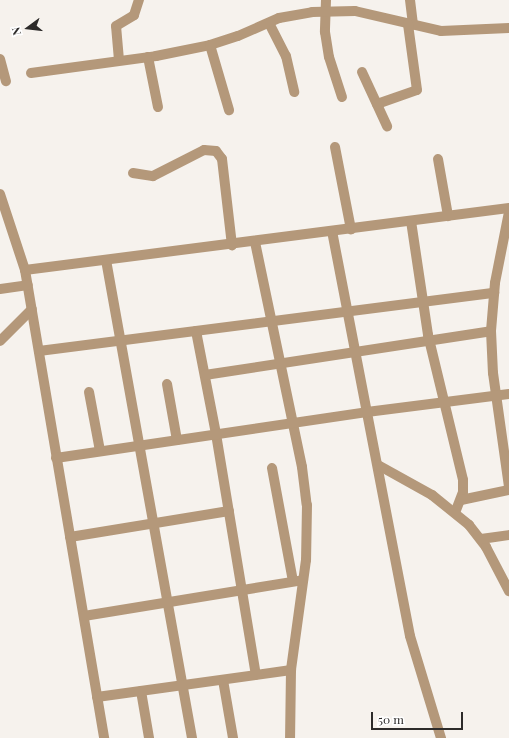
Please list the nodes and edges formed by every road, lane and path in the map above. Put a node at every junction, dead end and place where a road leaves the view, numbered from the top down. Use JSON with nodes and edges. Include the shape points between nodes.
{"nodes":[{"id":1,"x":139,"y":0,"type":"edge"},
{"id":2,"x":326,"y":0,"type":"edge"},
{"id":3,"x":410,"y":0,"type":"edge"},
{"id":4,"x":326,"y":11,"type":"junction"},
{"id":5,"x":269,"y":23,"type":"junction"},
{"id":6,"x":411,"y":24,"type":"junction"},
{"id":7,"x":509,"y":28,"type":"edge"},
{"id":8,"x":210,"y":45,"type":"junction"},
{"id":9,"x":148,"y":57,"type":"junction"},
{"id":10,"x":0,"y":59,"type":"edge"},
{"id":11,"x":119,"y":60,"type":"junction"},
{"id":12,"x":362,"y":72,"type":"dead end"},
{"id":13,"x":31,"y":73,"type":"dead end"},
{"id":14,"x":6,"y":81,"type":"dead end"},
{"id":15,"x":294,"y":92,"type":"dead end"},
{"id":16,"x":342,"y":97,"type":"dead end"},
{"id":17,"x":377,"y":104,"type":"junction"},
{"id":18,"x":158,"y":107,"type":"dead end"},
{"id":19,"x":229,"y":110,"type":"dead end"},
{"id":20,"x":387,"y":126,"type":"dead end"},
{"id":21,"x":335,"y":147,"type":"dead end"},
{"id":22,"x":438,"y":160,"type":"dead end"},
{"id":23,"x":133,"y":173,"type":"dead end"},
{"id":24,"x":1,"y":198,"type":"edge"},
{"id":25,"x":509,"y":208,"type":"edge"},
{"id":26,"x":509,"y":212,"type":"edge"},
{"id":27,"x":448,"y":216,"type":"junction"},
{"id":28,"x":411,"y":221,"type":"junction"},
{"id":29,"x":350,"y":229,"type":"junction"},
{"id":30,"x":332,"y":231,"type":"junction"},
{"id":31,"x":507,"y":235,"type":"edge"},
{"id":32,"x":255,"y":242,"type":"junction"},
{"id":33,"x":232,"y":245,"type":"junction"},
{"id":34,"x":106,"y":260,"type":"junction"},
{"id":35,"x":25,"y":270,"type":"junction"},
{"id":36,"x":28,"y":285,"type":"junction"},
{"id":37,"x":0,"y":289,"type":"edge"},
{"id":38,"x":494,"y":293,"type":"junction"},
{"id":39,"x":423,"y":302,"type":"junction"},
{"id":40,"x":32,"y":309,"type":"junction"},
{"id":41,"x":347,"y":312,"type":"junction"},
{"id":42,"x":271,"y":322,"type":"junction"},
{"id":43,"x":196,"y":331,"type":"junction"},
{"id":44,"x":490,"y":331,"type":"junction"},
{"id":45,"x":429,"y":339,"type":"junction"},
{"id":46,"x":0,"y":341,"type":"edge"},
{"id":47,"x":120,"y":341,"type":"junction"},
{"id":48,"x":39,"y":351,"type":"junction"},
{"id":49,"x":354,"y":351,"type":"junction"},
{"id":50,"x":280,"y":363,"type":"junction"},
{"id":51,"x":205,"y":375,"type":"junction"},
{"id":52,"x":167,"y":384,"type":"dead end"},
{"id":53,"x":89,"y":392,"type":"dead end"},
{"id":54,"x":509,"y":394,"type":"edge"},
{"id":55,"x":496,"y":396,"type":"junction"},
{"id":56,"x":444,"y":402,"type":"junction"},
{"id":57,"x":367,"y":412,"type":"junction"},
{"id":58,"x":292,"y":423,"type":"junction"},
{"id":59,"x":216,"y":434,"type":"junction"},
{"id":60,"x":176,"y":440,"type":"junction"},
{"id":61,"x":138,"y":446,"type":"junction"},
{"id":62,"x":506,"y":447,"type":"edge"},
{"id":63,"x":100,"y":451,"type":"junction"},
{"id":64,"x":56,"y":458,"type":"junction"},
{"id":65,"x":378,"y":465,"type":"junction"},
{"id":66,"x":272,"y":468,"type":"dead end"},
{"id":67,"x":509,"y":487,"type":"edge"},
{"id":68,"x":509,"y":490,"type":"edge"},
{"id":69,"x":461,"y":500,"type":"junction"},
{"id":70,"x":229,"y":511,"type":"junction"},
{"id":71,"x":455,"y":513,"type":"junction"},
{"id":72,"x":152,"y":524,"type":"junction"},
{"id":73,"x":509,"y":535,"type":"edge"},
{"id":74,"x":70,"y":537,"type":"junction"},
{"id":75,"x":481,"y":539,"type":"junction"},
{"id":76,"x":303,"y":580,"type":"junction"},
{"id":77,"x":506,"y":580,"type":"edge"},
{"id":78,"x":293,"y":581,"type":"junction"},
{"id":79,"x":242,"y":590,"type":"junction"},
{"id":80,"x":509,"y":590,"type":"edge"},
{"id":81,"x":166,"y":602,"type":"junction"},
{"id":82,"x":84,"y":616,"type":"junction"},
{"id":83,"x":291,"y":670,"type":"junction"},
{"id":84,"x":256,"y":675,"type":"junction"},
{"id":85,"x":223,"y":680,"type":"junction"},
{"id":86,"x":182,"y":685,"type":"junction"},
{"id":87,"x":141,"y":691,"type":"junction"},
{"id":88,"x":97,"y":697,"type":"junction"},
{"id":89,"x":104,"y":738,"type":"edge"},
{"id":90,"x":149,"y":738,"type":"edge"},
{"id":91,"x":192,"y":738,"type":"edge"},
{"id":92,"x":233,"y":738,"type":"edge"},
{"id":93,"x":290,"y":738,"type":"edge"},
{"id":94,"x":441,"y":738,"type":"edge"}],
"edges":[{"from":1,"to":11,"type":"street","via":[[134,15],[118,22],[116,26]]},
{"from":2,"to":4,"type":"street"},
{"from":3,"to":6,"type":"street"},
{"from":4,"to":5,"type":"street","via":[[287,15]]},
{"from":4,"to":6,"type":"street","via":[[355,11]]},
{"from":4,"to":16,"type":"street","via":[[329,58]]},
{"from":5,"to":8,"type":"street"},
{"from":5,"to":15,"type":"street","via":[[286,56]]},
{"from":6,"to":7,"type":"street","via":[[454,32]]},
{"from":6,"to":17,"type":"street","via":[[417,90]]},
{"from":8,"to":9,"type":"street"},
{"from":8,"to":19,"type":"street"},
{"from":9,"to":11,"type":"street"},
{"from":9,"to":18,"type":"street"},
{"from":10,"to":14,"type":"street"},
{"from":11,"to":13,"type":"street"},
{"from":12,"to":17,"type":"street"},
{"from":17,"to":20,"type":"street"},
{"from":21,"to":29,"type":"street"},
{"from":22,"to":27,"type":"street"},
{"from":23,"to":33,"type":"street","via":[[153,176],[204,150],[216,150],[222,159]]},
{"from":24,"to":35,"type":"street"},
{"from":25,"to":27,"type":"street"},
{"from":26,"to":31,"type":"street"},
{"from":27,"to":28,"type":"street"},
{"from":28,"to":29,"type":"street"},
{"from":28,"to":39,"type":"street"},
{"from":29,"to":30,"type":"street"},
{"from":30,"to":32,"type":"street"},
{"from":30,"to":41,"type":"street"},
{"from":31,"to":38,"type":"street"},
{"from":32,"to":33,"type":"street"},
{"from":32,"to":42,"type":"street"},
{"from":33,"to":34,"type":"street"},
{"from":34,"to":35,"type":"street"},
{"from":34,"to":47,"type":"street"},
{"from":35,"to":36,"type":"street"},
{"from":36,"to":37,"type":"street"},
{"from":36,"to":40,"type":"street"},
{"from":38,"to":39,"type":"street"},
{"from":38,"to":44,"type":"street"},
{"from":39,"to":41,"type":"street"},
{"from":39,"to":45,"type":"street"},
{"from":40,"to":46,"type":"street"},
{"from":40,"to":48,"type":"street"},
{"from":41,"to":42,"type":"street"},
{"from":41,"to":49,"type":"street"},
{"from":42,"to":43,"type":"street"},
{"from":42,"to":50,"type":"street"},
{"from":43,"to":47,"type":"street"},
{"from":43,"to":51,"type":"street"},
{"from":44,"to":45,"type":"street"},
{"from":44,"to":55,"type":"street"},
{"from":45,"to":49,"type":"street"},
{"from":45,"to":56,"type":"street"},
{"from":47,"to":48,"type":"street"},
{"from":47,"to":61,"type":"street"},
{"from":48,"to":64,"type":"street"},
{"from":49,"to":50,"type":"street"},
{"from":49,"to":57,"type":"street"},
{"from":50,"to":51,"type":"street"},
{"from":50,"to":58,"type":"street"},
{"from":51,"to":59,"type":"street"},
{"from":52,"to":60,"type":"street"},
{"from":53,"to":63,"type":"street"},
{"from":54,"to":55,"type":"street"},
{"from":55,"to":56,"type":"street"},
{"from":55,"to":62,"type":"street"},
{"from":56,"to":57,"type":"street"},
{"from":56,"to":69,"type":"street","via":[[463,480]]},
{"from":57,"to":58,"type":"street"},
{"from":57,"to":65,"type":"street"},
{"from":58,"to":59,"type":"street"},
{"from":58,"to":76,"type":"street","via":[[307,505]]},
{"from":59,"to":60,"type":"street"},
{"from":59,"to":70,"type":"street"},
{"from":60,"to":61,"type":"street"},
{"from":61,"to":63,"type":"street"},
{"from":61,"to":72,"type":"street"},
{"from":62,"to":67,"type":"street"},
{"from":63,"to":64,"type":"street"},
{"from":64,"to":74,"type":"street"},
{"from":65,"to":71,"type":"street","via":[[422,488]]},
{"from":65,"to":94,"type":"street","via":[[410,636]]},
{"from":66,"to":78,"type":"street"},
{"from":68,"to":69,"type":"street"},
{"from":69,"to":71,"type":"street"},
{"from":70,"to":72,"type":"street"},
{"from":70,"to":79,"type":"street"},
{"from":71,"to":75,"type":"street"},
{"from":72,"to":74,"type":"street"},
{"from":72,"to":81,"type":"street"},
{"from":73,"to":75,"type":"street"},
{"from":74,"to":82,"type":"street"},
{"from":75,"to":77,"type":"street"},
{"from":76,"to":78,"type":"street"},
{"from":76,"to":83,"type":"street"},
{"from":77,"to":80,"type":"street"},
{"from":78,"to":79,"type":"street"},
{"from":79,"to":81,"type":"street"},
{"from":79,"to":84,"type":"street"},
{"from":81,"to":82,"type":"street"},
{"from":81,"to":86,"type":"street"},
{"from":82,"to":88,"type":"street"},
{"from":83,"to":84,"type":"street"},
{"from":83,"to":93,"type":"street"},
{"from":84,"to":85,"type":"street"},
{"from":85,"to":86,"type":"street"},
{"from":85,"to":92,"type":"street"},
{"from":86,"to":87,"type":"street"},
{"from":86,"to":91,"type":"street"},
{"from":87,"to":88,"type":"street"},
{"from":87,"to":90,"type":"street"},
{"from":88,"to":89,"type":"street"}]}
